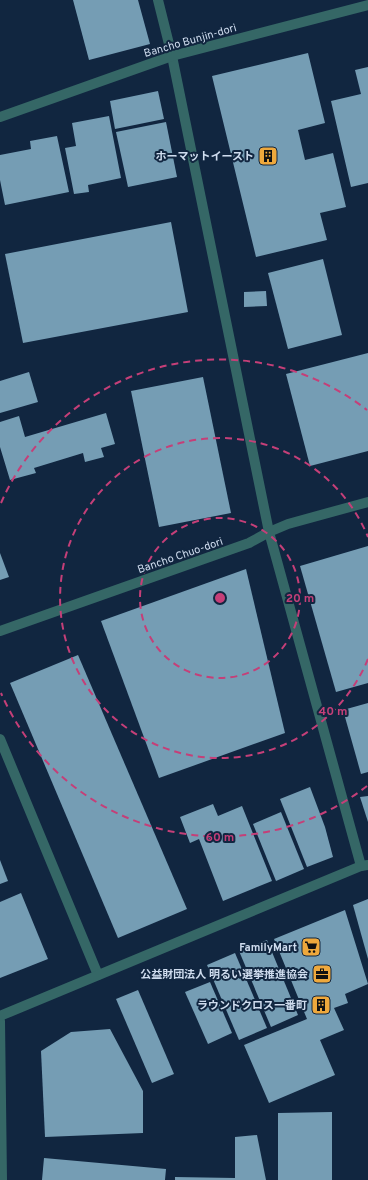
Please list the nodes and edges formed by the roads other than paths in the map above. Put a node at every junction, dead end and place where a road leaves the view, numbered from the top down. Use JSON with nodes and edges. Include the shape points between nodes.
{"nodes":[{"id":1,"x":158,"y":0,"type":"edge"},
{"id":2,"x":368,"y":5,"type":"edge"},
{"id":3,"x":172,"y":56,"type":"junction"},
{"id":4,"x":0,"y":117,"type":"edge"},
{"id":5,"x":368,"y":502,"type":"edge"},
{"id":6,"x":269,"y":532,"type":"junction"},
{"id":7,"x":0,"y":631,"type":"edge"},
{"id":8,"x":0,"y":739,"type":"edge"},
{"id":9,"x":364,"y":866,"type":"edge"},
{"id":10,"x":98,"y":975,"type":"junction"},
{"id":11,"x":0,"y":1016,"type":"edge"},
{"id":12,"x":0,"y":1021,"type":"edge"},
{"id":13,"x":2,"y":1180,"type":"edge"}],
"edges":[{"from":1,"to":3,"type":"street"},
{"from":2,"to":3,"type":"street","name":"Bancho Bunjin-dori"},
{"from":3,"to":4,"type":"street","name":"Bancho Bunjin-dori"},
{"from":3,"to":6,"type":"street"},
{"from":5,"to":6,"type":"street","name":"Bancho Chuo-dori","via":[[288,524]]},
{"from":6,"to":7,"type":"street","name":"Bancho Chuo-dori","via":[[249,543]]},
{"from":6,"to":9,"type":"street"},
{"from":8,"to":10,"type":"street"},
{"from":9,"to":10,"type":"street"},
{"from":10,"to":11,"type":"street"},
{"from":12,"to":13,"type":"street"}]}
